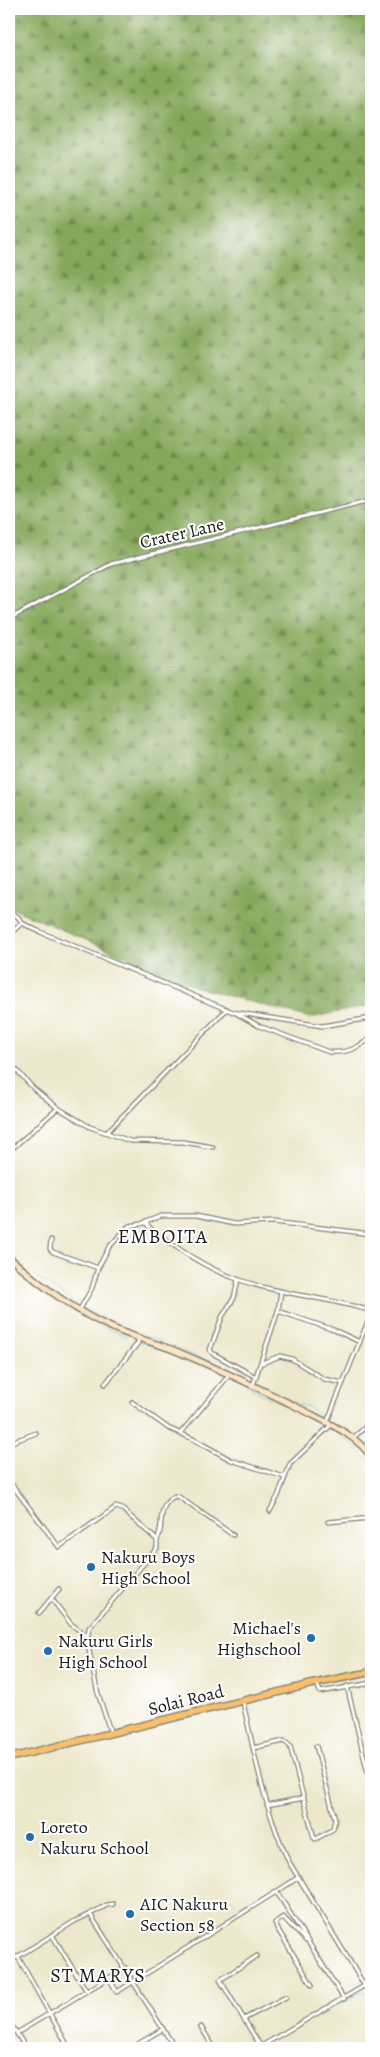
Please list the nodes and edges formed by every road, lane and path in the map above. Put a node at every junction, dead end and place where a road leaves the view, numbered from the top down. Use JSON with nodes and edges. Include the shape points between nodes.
{"nodes":[{"id":1,"x":369,"y":346,"type":"dead end"},
{"id":2,"x":371,"y":367,"type":"edge"},
{"id":3,"x":371,"y":500,"type":"edge"},
{"id":4,"x":9,"y":618,"type":"edge"},
{"id":5,"x":9,"y":911,"type":"edge"},
{"id":6,"x":22,"y":923,"type":"junction"},
{"id":7,"x":9,"y":935,"type":"edge"},
{"id":8,"x":227,"y":1009,"type":"junction"},
{"id":9,"x":233,"y":1012,"type":"junction"},
{"id":10,"x":371,"y":1018,"type":"edge"},
{"id":11,"x":371,"y":1038,"type":"edge"},
{"id":12,"x":9,"y":1062,"type":"edge"},
{"id":13,"x":58,"y":1108,"type":"junction"},
{"id":14,"x":107,"y":1132,"type":"junction"},
{"id":15,"x":14,"y":1147,"type":"dead end"},
{"id":16,"x":213,"y":1147,"type":"dead end"},
{"id":17,"x":145,"y":1222,"type":"junction"},
{"id":18,"x":371,"y":1234,"type":"edge"},
{"id":19,"x":51,"y":1240,"type":"dead end"},
{"id":20,"x":9,"y":1257,"type":"edge"},
{"id":21,"x":98,"y":1268,"type":"junction"},
{"id":22,"x":238,"y":1280,"type":"junction"},
{"id":23,"x":282,"y":1291,"type":"junction"},
{"id":24,"x":80,"y":1309,"type":"junction"},
{"id":25,"x":278,"y":1311,"type":"junction"},
{"id":26,"x":371,"y":1312,"type":"edge"},
{"id":27,"x":138,"y":1338,"type":"junction"},
{"id":28,"x":360,"y":1342,"type":"junction"},
{"id":29,"x":261,"y":1364,"type":"junction"},
{"id":30,"x":231,"y":1374,"type":"junction"},
{"id":31,"x":256,"y":1377,"type":"junction"},
{"id":32,"x":343,"y":1383,"type":"junction"},
{"id":33,"x":105,"y":1384,"type":"dead end"},
{"id":34,"x":254,"y":1385,"type":"junction"},
{"id":35,"x":132,"y":1402,"type":"dead end"},
{"id":36,"x":371,"y":1422,"type":"edge"},
{"id":37,"x":329,"y":1424,"type":"junction"},
{"id":38,"x":36,"y":1433,"type":"dead end"},
{"id":39,"x":180,"y":1434,"type":"junction"},
{"id":40,"x":352,"y":1438,"type":"junction"},
{"id":41,"x":9,"y":1443,"type":"edge"},
{"id":42,"x":371,"y":1456,"type":"edge"},
{"id":43,"x":284,"y":1477,"type":"junction"},
{"id":44,"x":9,"y":1481,"type":"edge"},
{"id":45,"x":270,"y":1511,"type":"dead end"},
{"id":46,"x":371,"y":1518,"type":"edge"},
{"id":47,"x":328,"y":1522,"type":"dead end"},
{"id":48,"x":233,"y":1535,"type":"dead end"},
{"id":49,"x":157,"y":1540,"type":"junction"},
{"id":50,"x":59,"y":1589,"type":"dead end"},
{"id":51,"x":51,"y":1598,"type":"junction"},
{"id":52,"x":39,"y":1613,"type":"dead end"},
{"id":53,"x":87,"y":1636,"type":"junction"},
{"id":54,"x":371,"y":1672,"type":"edge"},
{"id":55,"x":317,"y":1683,"type":"junction"},
{"id":56,"x":371,"y":1683,"type":"edge"},
{"id":57,"x":347,"y":1686,"type":"junction"},
{"id":58,"x":242,"y":1701,"type":"junction"},
{"id":59,"x":111,"y":1735,"type":"junction"},
{"id":60,"x":316,"y":1746,"type":"dead end"},
{"id":61,"x":253,"y":1748,"type":"junction"},
{"id":62,"x":9,"y":1758,"type":"edge"},
{"id":63,"x":371,"y":1787,"type":"edge"},
{"id":64,"x":304,"y":1798,"type":"junction"},
{"id":65,"x":371,"y":1803,"type":"edge"},
{"id":66,"x":267,"y":1805,"type":"junction"},
{"id":67,"x":299,"y":1878,"type":"junction"},
{"id":68,"x":276,"y":1892,"type":"junction"},
{"id":69,"x":113,"y":1904,"type":"dead end"},
{"id":70,"x":90,"y":1914,"type":"junction"},
{"id":71,"x":52,"y":1936,"type":"junction"},
{"id":72,"x":312,"y":1946,"type":"junction"},
{"id":73,"x":257,"y":1956,"type":"dead end"},
{"id":74,"x":18,"y":1957,"type":"junction"},
{"id":75,"x":9,"y":1962,"type":"edge"},
{"id":76,"x":125,"y":1968,"type":"junction"},
{"id":77,"x":109,"y":1978,"type":"junction"},
{"id":78,"x":134,"y":1983,"type":"junction"},
{"id":79,"x":312,"y":1985,"type":"dead end"},
{"id":80,"x":364,"y":1986,"type":"junction"},
{"id":81,"x":86,"y":1990,"type":"junction"},
{"id":82,"x":371,"y":1996,"type":"edge"},
{"id":83,"x":286,"y":1997,"type":"dead end"},
{"id":84,"x":344,"y":1999,"type":"junction"},
{"id":85,"x":50,"y":2012,"type":"junction"},
{"id":86,"x":244,"y":2019,"type":"junction"},
{"id":87,"x":9,"y":2021,"type":"edge"},
{"id":88,"x":201,"y":2027,"type":"dead end"},
{"id":89,"x":163,"y":2029,"type":"junction"},
{"id":90,"x":17,"y":2033,"type":"junction"},
{"id":91,"x":260,"y":2047,"type":"edge"},
{"id":92,"x":26,"y":2048,"type":"edge"},
{"id":93,"x":69,"y":2048,"type":"edge"},
{"id":94,"x":131,"y":2048,"type":"edge"},
{"id":95,"x":175,"y":2048,"type":"edge"},
{"id":96,"x":214,"y":2048,"type":"edge"}],
"edges":[{"from":1,"to":2,"type":"street","via":[[363,353]]},
{"from":3,"to":4,"type":"street","name":"Crater Lane","via":[[110,564]]},
{"from":5,"to":6,"type":"street"},
{"from":6,"to":7,"type":"street"},
{"from":6,"to":8,"type":"street"},
{"from":8,"to":9,"type":"street"},
{"from":8,"to":14,"type":"street"},
{"from":9,"to":10,"type":"street","via":[[322,1026]]},
{"from":9,"to":11,"type":"street","via":[[259,1026],[330,1052],[352,1050]]},
{"from":12,"to":13,"type":"street","via":[[34,1089]]},
{"from":13,"to":14,"type":"street","via":[[90,1127]]},
{"from":13,"to":15,"type":"street"},
{"from":14,"to":16,"type":"street","via":[[130,1141],[183,1142]]},
{"from":17,"to":18,"type":"street","via":[[161,1216],[196,1216],[234,1224],[274,1222]]},
{"from":17,"to":21,"type":"street","via":[[129,1226],[109,1247]]},
{"from":17,"to":22,"type":"street","via":[[151,1230],[209,1268]]},
{"from":19,"to":21,"type":"street","via":[[53,1252]]},
{"from":20,"to":24,"type":"street","via":[[33,1279]]},
{"from":21,"to":24,"type":"street","via":[[92,1288]]},
{"from":22,"to":23,"type":"street"},
{"from":22,"to":31,"type":"street","via":[[234,1298],[222,1317],[210,1350]]},
{"from":23,"to":25,"type":"street"},
{"from":23,"to":26,"type":"street","via":[[344,1302]]},
{"from":24,"to":27,"type":"street","via":[[114,1329]]},
{"from":25,"to":28,"type":"street"},
{"from":25,"to":29,"type":"street"},
{"from":26,"to":28,"type":"street"},
{"from":27,"to":30,"type":"street"},
{"from":27,"to":33,"type":"street","via":[[138,1343]]},
{"from":28,"to":32,"type":"street"},
{"from":29,"to":31,"type":"street"},
{"from":29,"to":32,"type":"street","via":[[280,1356],[292,1359],[324,1379]]},
{"from":30,"to":34,"type":"street"},
{"from":30,"to":39,"type":"street"},
{"from":31,"to":34,"type":"street"},
{"from":32,"to":37,"type":"street"},
{"from":34,"to":37,"type":"street"},
{"from":35,"to":39,"type":"street"},
{"from":36,"to":40,"type":"street"},
{"from":37,"to":40,"type":"street"},
{"from":37,"to":43,"type":"street","via":[[290,1464]]},
{"from":38,"to":41,"type":"street"},
{"from":39,"to":43,"type":"street","via":[[231,1460]]},
{"from":40,"to":42,"type":"street"},
{"from":43,"to":45,"type":"street"},
{"from":44,"to":49,"type":"street","via":[[59,1548],[116,1507]]},
{"from":46,"to":47,"type":"street"},
{"from":48,"to":49,"type":"street","via":[[175,1496],[169,1500],[160,1517],[161,1532]]},
{"from":49,"to":53,"type":"street","via":[[157,1548],[90,1628]]},
{"from":50,"to":51,"type":"street"},
{"from":51,"to":52,"type":"street"},
{"from":51,"to":53,"type":"street","via":[[71,1624]]},
{"from":53,"to":59,"type":"street","via":[[97,1690]]},
{"from":54,"to":55,"type":"highway","name":"Solai Road"},
{"from":55,"to":57,"type":"street","via":[[320,1692]]},
{"from":55,"to":58,"type":"highway","name":"Solai Road"},
{"from":56,"to":57,"type":"street"},
{"from":57,"to":63,"type":"street"},
{"from":58,"to":59,"type":"highway","name":"Solai Road"},
{"from":58,"to":61,"type":"street"},
{"from":59,"to":62,"type":"highway","name":"Solai Road"},
{"from":60,"to":64,"type":"street","via":[[334,1819],[333,1830],[314,1838]]},
{"from":61,"to":64,"type":"street","via":[[284,1741],[288,1743]]},
{"from":61,"to":66,"type":"street"},
{"from":63,"to":65,"type":"street","via":[[368,1796]]},
{"from":64,"to":66,"type":"street"},
{"from":66,"to":67,"type":"street","via":[[279,1841]]},
{"from":67,"to":68,"type":"street"},
{"from":67,"to":80,"type":"street"},
{"from":68,"to":72,"type":"street"},
{"from":68,"to":78,"type":"street"},
{"from":69,"to":70,"type":"street"},
{"from":70,"to":71,"type":"street"},
{"from":70,"to":76,"type":"street"},
{"from":71,"to":74,"type":"street"},
{"from":71,"to":81,"type":"street"},
{"from":72,"to":79,"type":"street","via":[[283,1917],[276,1923]]},
{"from":72,"to":84,"type":"street"},
{"from":73,"to":86,"type":"street","via":[[220,1980]]},
{"from":74,"to":75,"type":"street"},
{"from":74,"to":85,"type":"street"},
{"from":76,"to":77,"type":"street"},
{"from":76,"to":78,"type":"street"},
{"from":77,"to":78,"type":"street","via":[[118,1992]]},
{"from":77,"to":81,"type":"street"},
{"from":78,"to":89,"type":"street"},
{"from":80,"to":82,"type":"street"},
{"from":80,"to":84,"type":"street"},
{"from":81,"to":85,"type":"street"},
{"from":83,"to":86,"type":"street"},
{"from":84,"to":91,"type":"street"},
{"from":85,"to":90,"type":"street"},
{"from":85,"to":93,"type":"street"},
{"from":86,"to":91,"type":"street"},
{"from":87,"to":90,"type":"street"},
{"from":88,"to":96,"type":"street"},
{"from":89,"to":94,"type":"street"},
{"from":89,"to":95,"type":"street"},
{"from":90,"to":92,"type":"street"}]}
